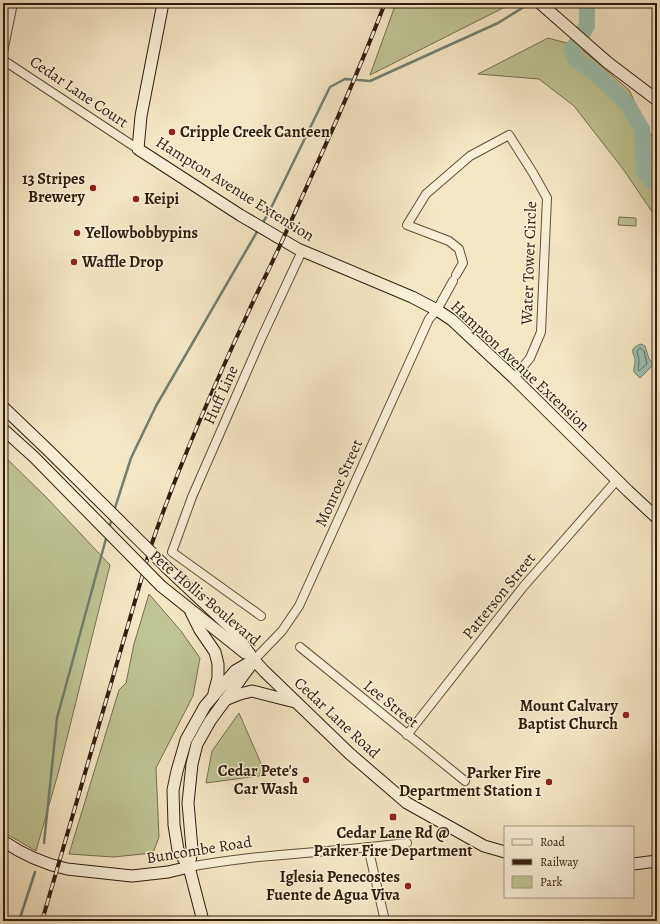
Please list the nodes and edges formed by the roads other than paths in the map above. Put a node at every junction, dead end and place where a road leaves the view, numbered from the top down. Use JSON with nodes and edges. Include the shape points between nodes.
{"nodes":[{"id":1,"x":13,"y":3,"type":"edge"},
{"id":2,"x":163,"y":3,"type":"edge"},
{"id":3,"x":540,"y":3,"type":"edge"},
{"id":4,"x":3,"y":52,"type":"edge"},
{"id":5,"x":3,"y":60,"type":"edge"},
{"id":6,"x":657,"y":100,"type":"edge"},
{"id":7,"x":138,"y":149,"type":"junction"},
{"id":8,"x":302,"y":251,"type":"junction"},
{"id":9,"x":437,"y":310,"type":"junction"},
{"id":10,"x":514,"y":378,"type":"junction"},
{"id":11,"x":3,"y":407,"type":"edge"},
{"id":12,"x":3,"y":429,"type":"edge"},
{"id":13,"x":617,"y":480,"type":"junction"},
{"id":14,"x":657,"y":518,"type":"edge"},
{"id":15,"x":190,"y":609,"type":"junction"},
{"id":16,"x":261,"y":616,"type":"dead end"},
{"id":17,"x":300,"y":647,"type":"dead end"},
{"id":18,"x":254,"y":660,"type":"junction"},
{"id":19,"x":213,"y":695,"type":"junction"},
{"id":20,"x":225,"y":700,"type":"junction"},
{"id":21,"x":298,"y":703,"type":"junction"},
{"id":22,"x":407,"y":734,"type":"junction"},
{"id":23,"x":465,"y":781,"type":"dead end"},
{"id":24,"x":3,"y":841,"type":"edge"},
{"id":25,"x":407,"y":842,"type":"dead end"},
{"id":26,"x":368,"y":847,"type":"junction"},
{"id":27,"x":504,"y":852,"type":"edge"},
{"id":28,"x":657,"y":861,"type":"edge"},
{"id":29,"x":634,"y":864,"type":"edge"},
{"id":30,"x":189,"y":867,"type":"junction"},
{"id":31,"x":203,"y":921,"type":"edge"},
{"id":32,"x":385,"y":921,"type":"edge"}],
"edges":[{"from":1,"to":4,"type":"street"},
{"from":2,"to":7,"type":"street","name":"Hampton Avenue Extension","via":[[141,116]]},
{"from":3,"to":6,"type":"street","via":[[607,62]]},
{"from":5,"to":7,"type":"street","name":"Cedar Lane Court"},
{"from":7,"to":8,"type":"street","name":"Hampton Avenue Extension"},
{"from":8,"to":9,"type":"street","name":"Hampton Avenue Extension"},
{"from":8,"to":16,"type":"street","name":"Huff Line","via":[[194,490],[172,552]]},
{"from":9,"to":10,"type":"street","name":"Hampton Avenue Extension","via":[[452,320]]},
{"from":9,"to":10,"type":"street","name":"Water Tower Circle","via":[[462,263],[459,250],[449,241],[407,225],[426,194],[470,156],[509,135],[547,198],[541,332],[530,358]]},
{"from":9,"to":18,"type":"street","name":"Monroe Street","via":[[429,319],[299,606],[282,631]]},
{"from":10,"to":13,"type":"street","name":"Hampton Avenue Extension"},
{"from":11,"to":18,"type":"street","name":"Pete Hollis Boulevard","bridge":true,"via":[[232,630]]},
{"from":12,"to":15,"type":"street","name":"Pete Hollis Boulevard","bridge":true,"via":[[34,456],[161,586]]},
{"from":13,"to":14,"type":"street","name":"Hampton Avenue Extension"},
{"from":13,"to":22,"type":"street","name":"Patterson Street","via":[[519,593]]},
{"from":15,"to":18,"type":"street","name":"Pete Hollis Boulevard"},
{"from":15,"to":19,"type":"street","via":[[215,652],[218,678]]},
{"from":17,"to":22,"type":"street","name":"Lee Street"},
{"from":18,"to":19,"type":"street","via":[[235,671]]},
{"from":18,"to":20,"type":"street"},
{"from":18,"to":21,"type":"street","name":"Cedar Lane Road"},
{"from":19,"to":30,"type":"street","via":[[186,740],[173,790],[178,850]]},
{"from":20,"to":21,"type":"street","via":[[252,691]]},
{"from":20,"to":30,"type":"street","via":[[197,744],[192,764],[188,803],[192,849]]},
{"from":21,"to":27,"type":"street","name":"Cedar Lane Road","via":[[350,754],[407,803],[484,846]]},
{"from":22,"to":23,"type":"street","name":"Lee Street"},
{"from":24,"to":30,"type":"street","name":"Buncombe Road","via":[[34,858],[67,869],[132,876]]},
{"from":25,"to":26,"type":"street","name":"Buncombe Road"},
{"from":26,"to":30,"type":"street","name":"Buncombe Road","via":[[250,857]]},
{"from":26,"to":32,"type":"street"},
{"from":28,"to":29,"type":"street"},
{"from":30,"to":31,"type":"street"}]}
